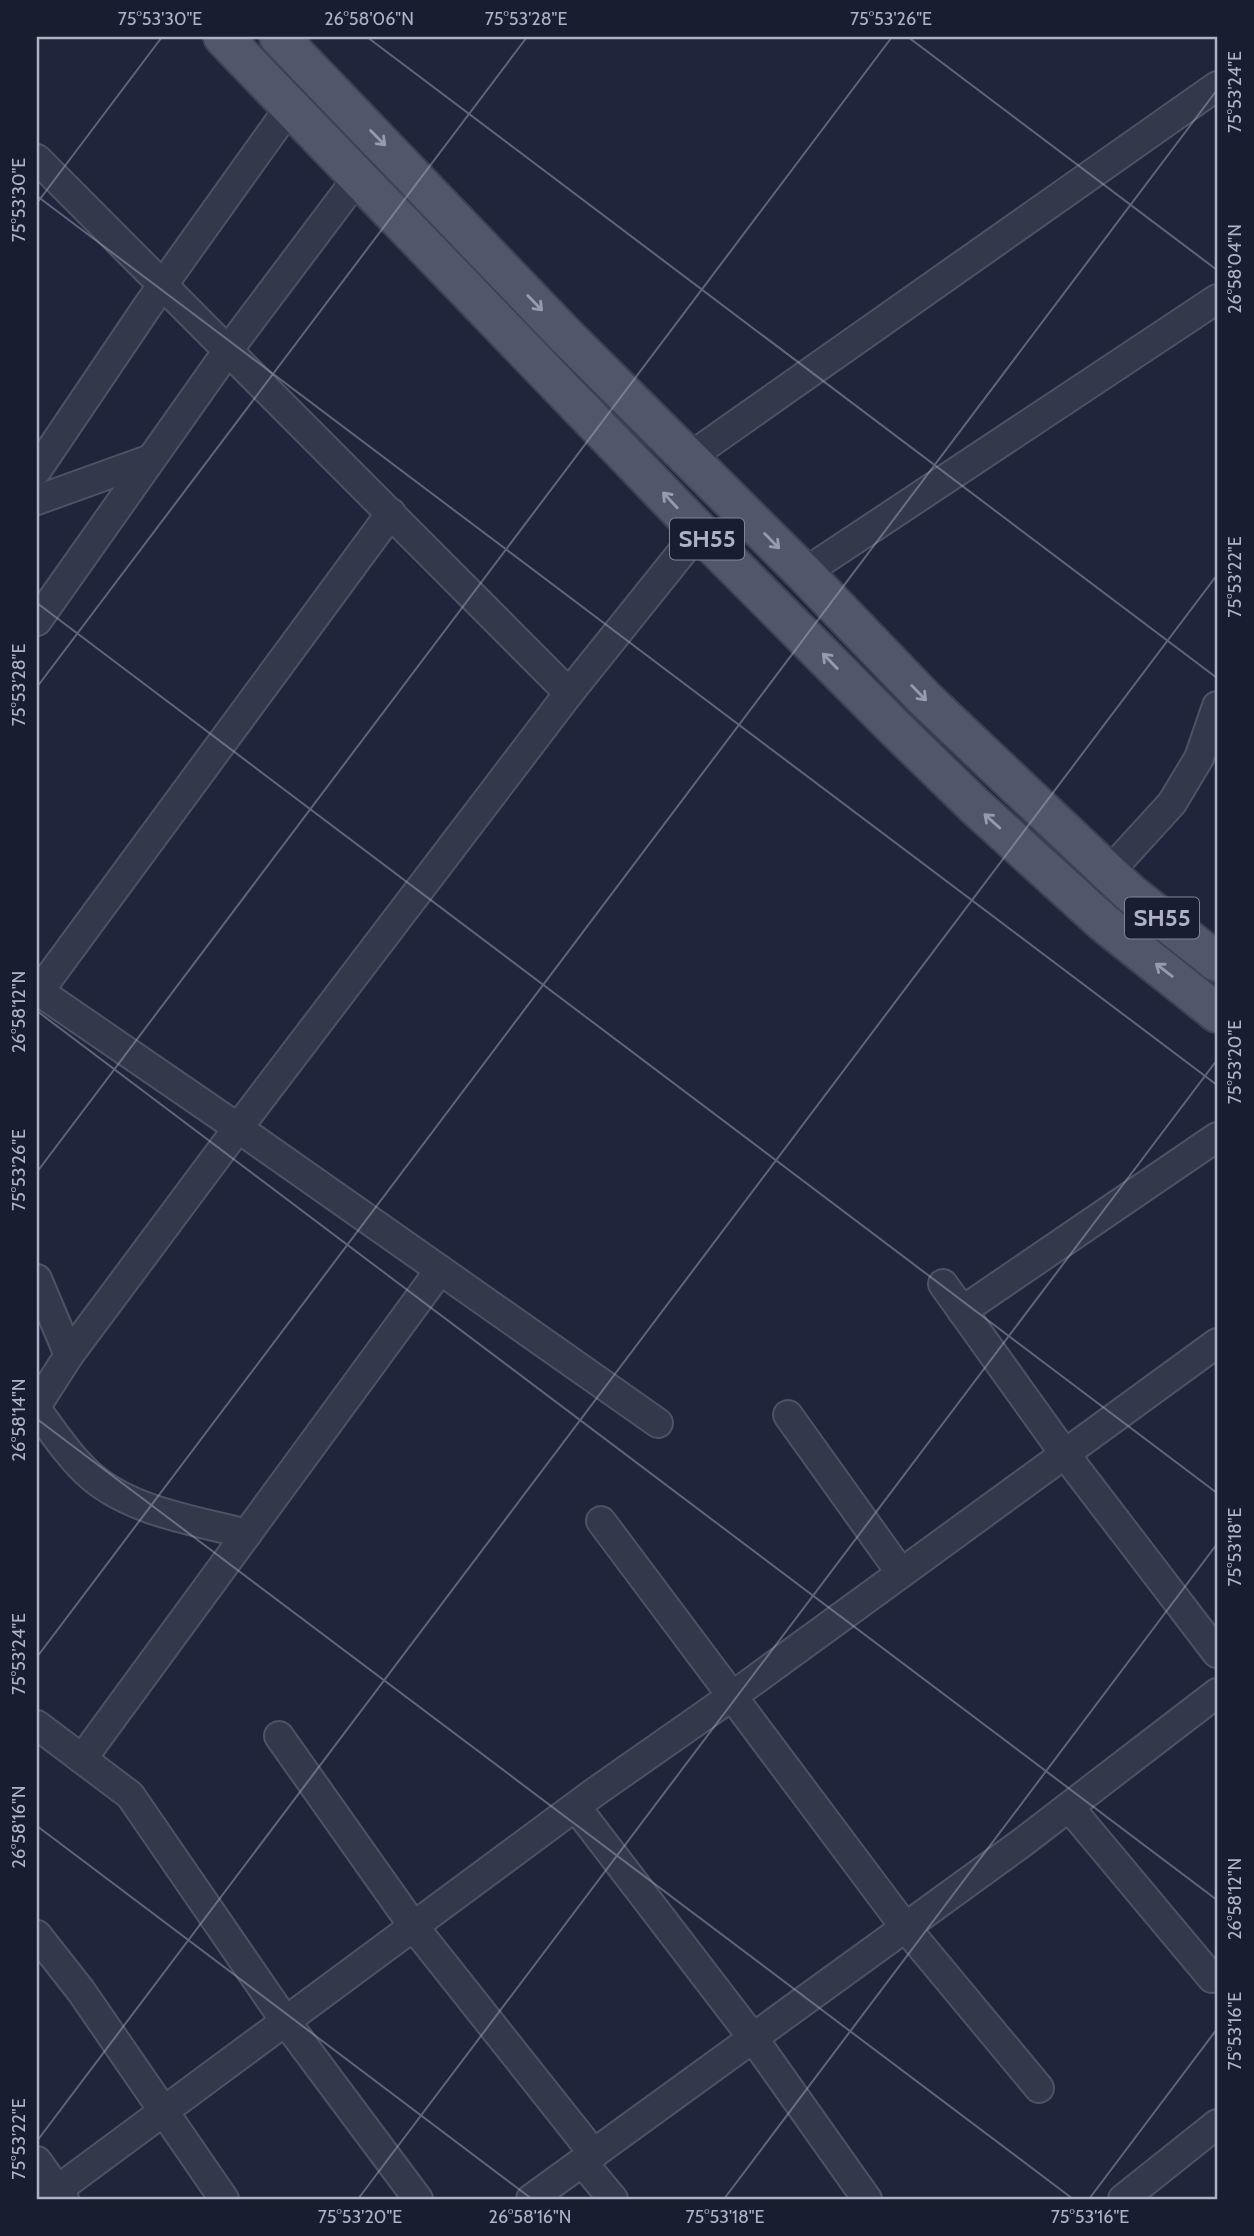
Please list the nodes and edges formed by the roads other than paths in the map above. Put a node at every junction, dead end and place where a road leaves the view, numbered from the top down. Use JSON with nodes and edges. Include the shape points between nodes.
{"nodes":[{"id":1,"x":223,"y":37,"type":"edge"},
{"id":2,"x":279,"y":37,"type":"edge"},
{"id":3,"x":1217,"y":86,"type":"edge"},
{"id":4,"x":290,"y":107,"type":"junction"},
{"id":5,"x":350,"y":110,"type":"junction"},
{"id":6,"x":323,"y":140,"type":"junction"},
{"id":7,"x":37,"y":159,"type":"edge"},
{"id":8,"x":359,"y":176,"type":"junction"},
{"id":9,"x":164,"y":283,"type":"junction"},
{"id":10,"x":1217,"y":299,"type":"edge"},
{"id":11,"x":229,"y":349,"type":"junction"},
{"id":12,"x":151,"y":459,"type":"junction"},
{"id":13,"x":687,"y":459,"type":"junction"},
{"id":14,"x":37,"y":470,"type":"edge"},
{"id":15,"x":37,"y":500,"type":"edge"},
{"id":16,"x":391,"y":513,"type":"junction"},
{"id":17,"x":699,"y":531,"type":"junction"},
{"id":18,"x":804,"y":573,"type":"junction"},
{"id":19,"x":37,"y":621,"type":"edge"},
{"id":20,"x":569,"y":693,"type":"junction"},
{"id":21,"x":1217,"y":706,"type":"edge"},
{"id":22,"x":1109,"y":872,"type":"junction"},
{"id":23,"x":1217,"y":961,"type":"edge"},
{"id":24,"x":37,"y":992,"type":"edge"},
{"id":25,"x":1217,"y":1013,"type":"edge"},
{"id":26,"x":238,"y":1128,"type":"junction"},
{"id":27,"x":1217,"y":1137,"type":"edge"},
{"id":28,"x":440,"y":1270,"type":"junction"},
{"id":29,"x":37,"y":1279,"type":"edge"},
{"id":30,"x":943,"y":1284,"type":"dead end"},
{"id":31,"x":962,"y":1311,"type":"junction"},
{"id":32,"x":1217,"y":1343,"type":"edge"},
{"id":33,"x":69,"y":1355,"type":"junction"},
{"id":34,"x":37,"y":1405,"type":"edge"},
{"id":35,"x":37,"y":1410,"type":"edge"},
{"id":36,"x":788,"y":1415,"type":"dead end"},
{"id":37,"x":658,"y":1423,"type":"dead end"},
{"id":38,"x":1064,"y":1453,"type":"junction"},
{"id":39,"x":601,"y":1521,"type":"dead end"},
{"id":40,"x":247,"y":1534,"type":"junction"},
{"id":41,"x":901,"y":1573,"type":"junction"},
{"id":42,"x":1217,"y":1653,"type":"edge"},
{"id":43,"x":1217,"y":1693,"type":"edge"},
{"id":44,"x":731,"y":1697,"type":"junction"},
{"id":45,"x":37,"y":1725,"type":"edge"},
{"id":46,"x":279,"y":1736,"type":"dead end"},
{"id":47,"x":82,"y":1759,"type":"junction"},
{"id":48,"x":576,"y":1807,"type":"junction"},
{"id":49,"x":1069,"y":1807,"type":"junction"},
{"id":50,"x":414,"y":1927,"type":"junction"},
{"id":51,"x":905,"y":1927,"type":"junction"},
{"id":52,"x":37,"y":1935,"type":"edge"},
{"id":53,"x":1212,"y":1979,"type":"dead end"},
{"id":54,"x":286,"y":2022,"type":"junction"},
{"id":55,"x":753,"y":2038,"type":"junction"},
{"id":56,"x":1039,"y":2088,"type":"dead end"},
{"id":57,"x":163,"y":2114,"type":"junction"},
{"id":58,"x":1217,"y":2124,"type":"edge"},
{"id":59,"x":588,"y":2158,"type":"junction"},
{"id":60,"x":37,"y":2161,"type":"edge"},
{"id":61,"x":55,"y":2196,"type":"edge"},
{"id":62,"x":1135,"y":2196,"type":"edge"},
{"id":63,"x":224,"y":2199,"type":"edge"},
{"id":64,"x":418,"y":2199,"type":"edge"},
{"id":65,"x":531,"y":2199,"type":"edge"},
{"id":66,"x":613,"y":2199,"type":"edge"},
{"id":67,"x":867,"y":2199,"type":"edge"}],
"edges":[{"from":1,"to":4,"type":"main road","number":"SH55"},
{"from":2,"to":5,"type":"main road","number":"SH55"},
{"from":3,"to":13,"type":"street"},
{"from":4,"to":6,"type":"main road","number":"SH55"},
{"from":4,"to":9,"type":"street"},
{"from":5,"to":6,"type":"main road"},
{"from":5,"to":13,"type":"main road","number":"SH55","one_way":true},
{"from":6,"to":8,"type":"main road","number":"SH55"},
{"from":7,"to":9,"type":"street"},
{"from":8,"to":11,"type":"street"},
{"from":17,"to":8,"type":"main road","number":"SH55","one_way":true},
{"from":9,"to":11,"type":"street"},
{"from":9,"to":14,"type":"street"},
{"from":10,"to":18,"type":"street"},
{"from":11,"to":12,"type":"street"},
{"from":11,"to":16,"type":"street"},
{"from":12,"to":15,"type":"street"},
{"from":12,"to":19,"type":"street"},
{"from":13,"to":18,"type":"main road","number":"SH55","one_way":true},
{"from":16,"to":20,"type":"street"},
{"from":16,"to":24,"type":"street"},
{"from":17,"to":20,"type":"street"},
{"from":25,"to":17,"type":"main road","number":"SH55","one_way":true,"via":[[1104,923],[975,806]]},
{"from":18,"to":22,"type":"main road","number":"SH55","one_way":true,"via":[[925,699]]},
{"from":20,"to":26,"type":"street"},
{"from":21,"to":22,"type":"street","via":[[1199,758],[1172,803]]},
{"from":22,"to":23,"type":"main road","number":"SH55"},
{"from":24,"to":26,"type":"street"},
{"from":26,"to":28,"type":"street"},
{"from":26,"to":33,"type":"street"},
{"from":27,"to":31,"type":"street"},
{"from":28,"to":37,"type":"street"},
{"from":28,"to":40,"type":"street"},
{"from":29,"to":33,"type":"street"},
{"from":30,"to":31,"type":"street"},
{"from":31,"to":38,"type":"street"},
{"from":32,"to":38,"type":"street"},
{"from":33,"to":34,"type":"street"},
{"from":35,"to":40,"type":"street","via":[[93,1478],[127,1498]]},
{"from":36,"to":41,"type":"street"},
{"from":38,"to":41,"type":"street"},
{"from":38,"to":42,"type":"street"},
{"from":39,"to":44,"type":"street"},
{"from":40,"to":47,"type":"street"},
{"from":41,"to":44,"type":"street"},
{"from":43,"to":49,"type":"street"},
{"from":44,"to":48,"type":"street"},
{"from":44,"to":51,"type":"street"},
{"from":45,"to":47,"type":"street"},
{"from":46,"to":50,"type":"street"},
{"from":47,"to":54,"type":"street","via":[[130,1795]]},
{"from":48,"to":50,"type":"street"},
{"from":48,"to":55,"type":"street"},
{"from":49,"to":51,"type":"street"},
{"from":49,"to":53,"type":"street"},
{"from":50,"to":54,"type":"street"},
{"from":50,"to":59,"type":"street"},
{"from":51,"to":55,"type":"street"},
{"from":51,"to":56,"type":"street"},
{"from":52,"to":57,"type":"street"},
{"from":54,"to":57,"type":"street"},
{"from":54,"to":64,"type":"street"},
{"from":55,"to":59,"type":"street"},
{"from":55,"to":67,"type":"street"},
{"from":57,"to":61,"type":"street"},
{"from":57,"to":63,"type":"street"},
{"from":58,"to":62,"type":"street"},
{"from":59,"to":65,"type":"street"},
{"from":59,"to":66,"type":"street"},
{"from":60,"to":61,"type":"street"}]}
